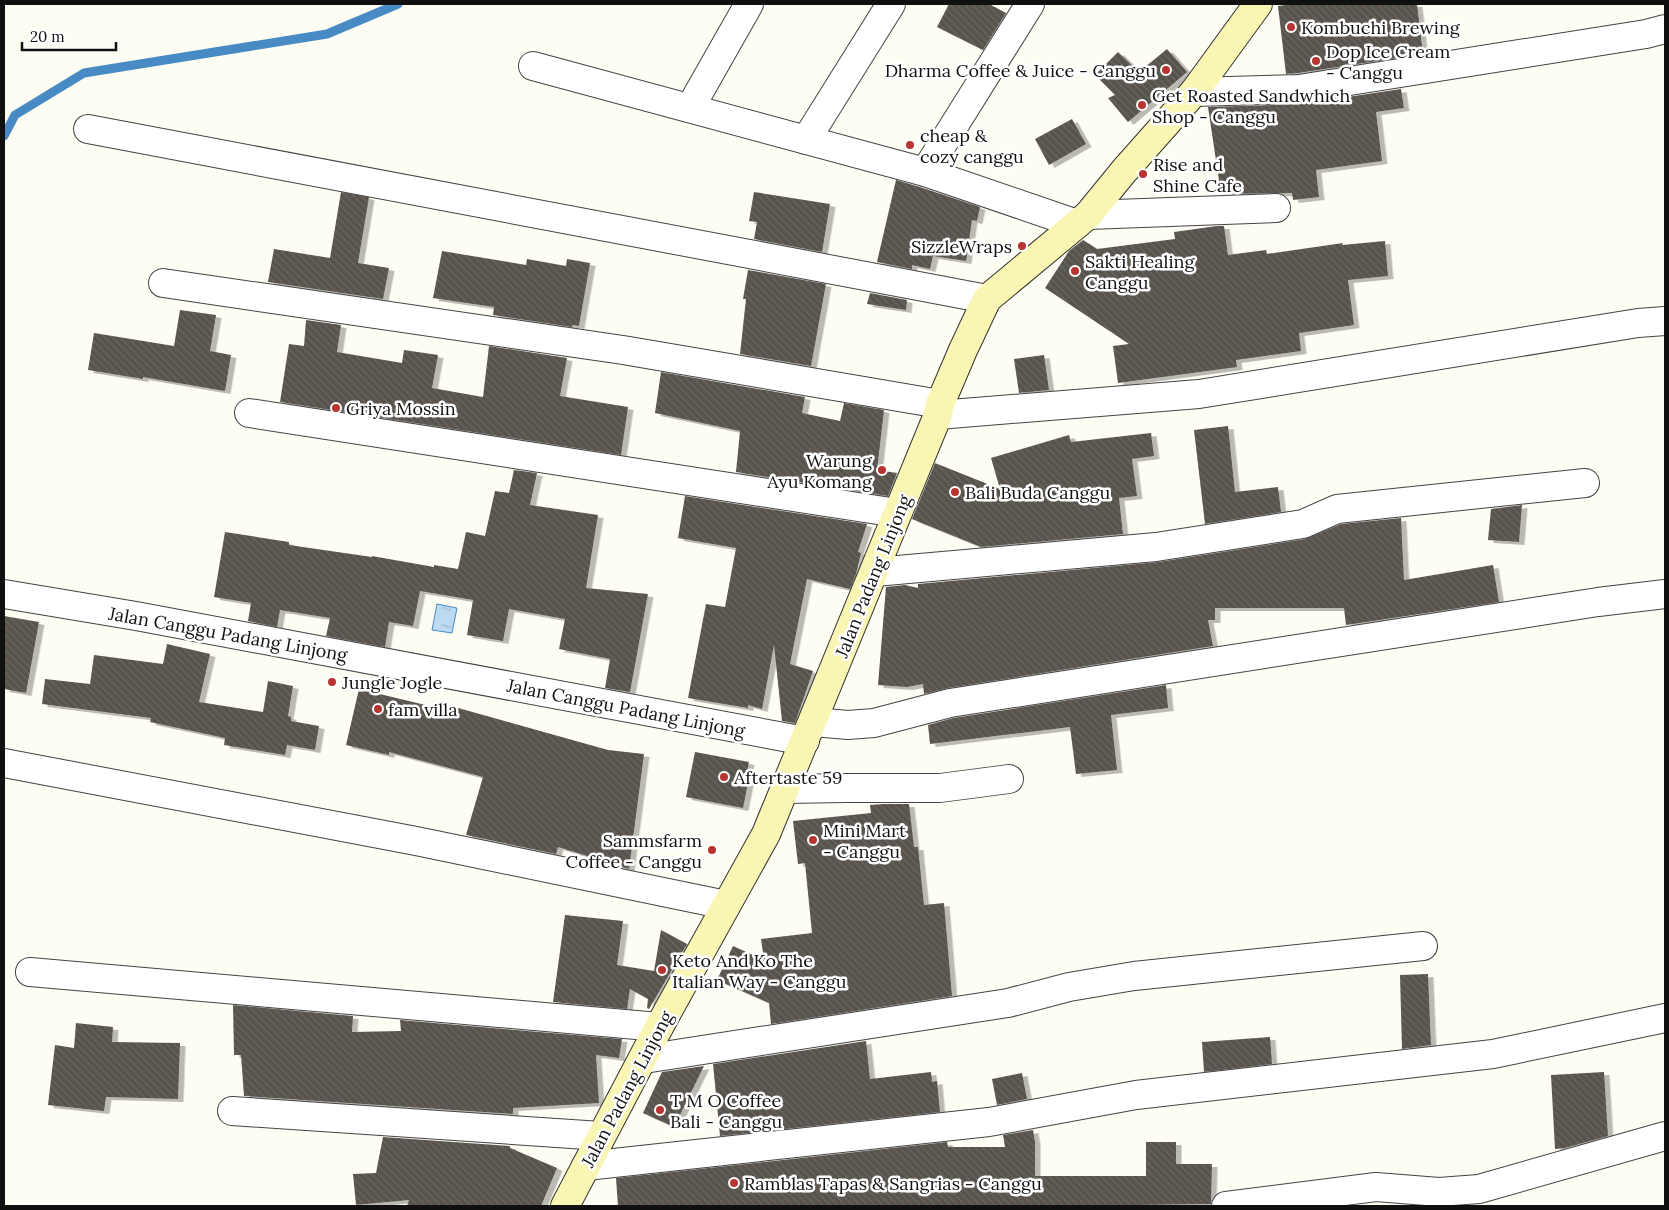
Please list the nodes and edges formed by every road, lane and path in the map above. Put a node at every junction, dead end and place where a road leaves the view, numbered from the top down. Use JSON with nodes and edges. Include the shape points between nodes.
{"nodes":[{"id":1,"x":749,"y":4,"type":"edge"},
{"id":2,"x":891,"y":4,"type":"edge"},
{"id":3,"x":1030,"y":4,"type":"edge"},
{"id":4,"x":1258,"y":4,"type":"edge"},
{"id":5,"x":1665,"y":30,"type":"edge"},
{"id":6,"x":533,"y":66,"type":"dead end"},
{"id":7,"x":1194,"y":92,"type":"junction"},
{"id":8,"x":690,"y":108,"type":"junction"},
{"id":9,"x":88,"y":129,"type":"dead end"},
{"id":10,"x":806,"y":140,"type":"junction"},
{"id":11,"x":925,"y":172,"type":"junction"},
{"id":12,"x":1276,"y":208,"type":"dead end"},
{"id":13,"x":1082,"y":219,"type":"junction"},
{"id":14,"x":163,"y":283,"type":"dead end"},
{"id":15,"x":987,"y":299,"type":"junction"},
{"id":16,"x":1665,"y":321,"type":"edge"},
{"id":17,"x":939,"y":410,"type":"junction"},
{"id":18,"x":249,"y":413,"type":"dead end"},
{"id":19,"x":1585,"y":483,"type":"dead end"},
{"id":20,"x":897,"y":514,"type":"junction"},
{"id":21,"x":875,"y":572,"type":"junction"},
{"id":22,"x":4,"y":594,"type":"edge"},
{"id":23,"x":1665,"y":594,"type":"edge"},
{"id":24,"x":809,"y":731,"type":"junction"},
{"id":25,"x":4,"y":763,"type":"edge"},
{"id":26,"x":1009,"y":779,"type":"dead end"},
{"id":27,"x":785,"y":790,"type":"junction"},
{"id":28,"x":726,"y":905,"type":"junction"},
{"id":29,"x":1423,"y":946,"type":"dead end"},
{"id":30,"x":30,"y":972,"type":"dead end"},
{"id":31,"x":1665,"y":1018,"type":"edge"},
{"id":32,"x":659,"y":1026,"type":"junction"},
{"id":33,"x":644,"y":1058,"type":"junction"},
{"id":34,"x":232,"y":1111,"type":"dead end"},
{"id":35,"x":601,"y":1136,"type":"junction"},
{"id":36,"x":1665,"y":1136,"type":"edge"},
{"id":37,"x":586,"y":1166,"type":"junction"},
{"id":38,"x":565,"y":1206,"type":"edge"},
{"id":39,"x":1226,"y":1206,"type":"edge"}],
"edges":[{"from":1,"to":8,"type":"street"},
{"from":2,"to":10,"type":"street"},
{"from":3,"to":11,"type":"street"},
{"from":4,"to":7,"type":"street","name":"Jalan Padang Linjong"},
{"from":5,"to":7,"type":"street","via":[[1299,89]]},
{"from":6,"to":8,"type":"street"},
{"from":7,"to":13,"type":"street","name":"Jalan Padang Linjong"},
{"from":8,"to":10,"type":"street"},
{"from":9,"to":15,"type":"street"},
{"from":10,"to":11,"type":"street"},
{"from":11,"to":13,"type":"street"},
{"from":12,"to":13,"type":"street"},
{"from":13,"to":15,"type":"street","name":"Jalan Padang Linjong"},
{"from":14,"to":17,"type":"street","via":[[623,350]]},
{"from":15,"to":17,"type":"street","name":"Jalan Padang Linjong","via":[[962,350]]},
{"from":16,"to":17,"type":"street","via":[[1199,394]]},
{"from":17,"to":20,"type":"street","name":"Jalan Padang Linjong"},
{"from":18,"to":20,"type":"street"},
{"from":19,"to":21,"type":"street","via":[[1337,509],[1303,524],[1156,547]]},
{"from":20,"to":21,"type":"street","name":"Jalan Padang Linjong"},
{"from":21,"to":24,"type":"street","name":"Jalan Padang Linjong"},
{"from":22,"to":24,"type":"street","name":"Jalan Canggu Padang Linjong"},
{"from":23,"to":24,"type":"street","name":"Jalan Canggu Padang Linjong","via":[[950,703],[874,723]]},
{"from":24,"to":27,"type":"street","name":"Jalan Padang Linjong"},
{"from":25,"to":28,"type":"street","via":[[416,841]]},
{"from":26,"to":27,"type":"street","via":[[940,788]]},
{"from":27,"to":28,"type":"street","name":"Jalan Padang Linjong","via":[[766,834]]},
{"from":28,"to":32,"type":"street","name":"Jalan Padang Linjong"},
{"from":29,"to":33,"type":"street","via":[[1134,976],[1069,987],[1008,1003]]},
{"from":30,"to":32,"type":"street"},
{"from":31,"to":37,"type":"street","via":[[1493,1054],[1136,1094],[989,1122]]},
{"from":32,"to":33,"type":"street","name":"Jalan Padang Linjong"},
{"from":33,"to":35,"type":"street","name":"Jalan Padang Linjong"},
{"from":34,"to":35,"type":"street"},
{"from":35,"to":37,"type":"street","name":"Jalan Padang Linjong"},
{"from":36,"to":39,"type":"street","via":[[1479,1189],[1440,1192],[1376,1187]]},
{"from":37,"to":38,"type":"street","name":"Jalan Padang Linjong"}]}
